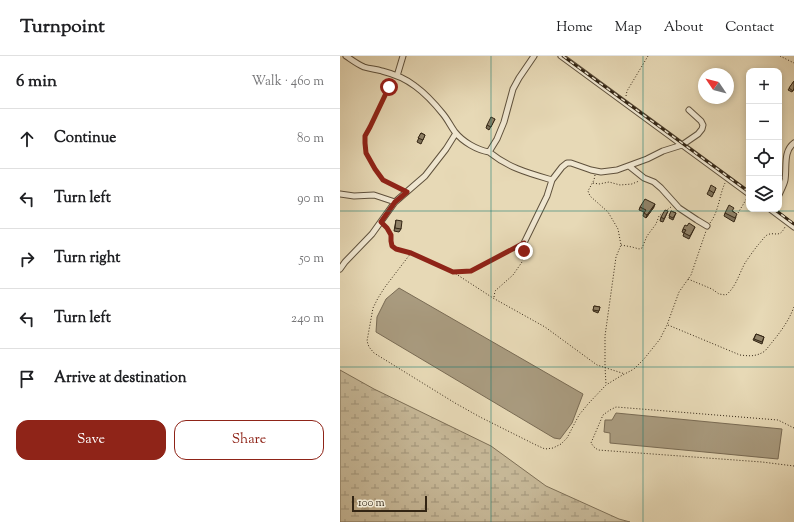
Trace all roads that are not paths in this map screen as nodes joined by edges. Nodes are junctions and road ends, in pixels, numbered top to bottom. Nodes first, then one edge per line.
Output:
1 (346, 56) edge
2 (403, 56) edge
3 (534, 56) edge
4 (561, 56) edge
5 (395, 75) junction
6 (689, 110) dead end
7 (456, 133) junction
8 (794, 143) edge
9 (682, 145) junction
10 (489, 152) junction
11 (629, 166) junction
12 (552, 180) junction
13 (782, 186) edge
14 (746, 192) edge
15 (340, 194) edge
16 (395, 202) junction
17 (775, 212) edge
18 (707, 226) dead end
19 (794, 227) edge
20 (524, 243) road end
21 (340, 269) edge

1 - 5 street
2 - 5 street
3 - 10 street
4 - 9 street
5 - 7 street
6 - 9 street
7 - 10 street
7 - 16 street
8 - 13 street
9 - 11 street
9 - 14 street
10 - 12 street
11 - 12 street
11 - 18 street
12 - 20 street
15 - 16 street
16 - 21 street
17 - 19 street

